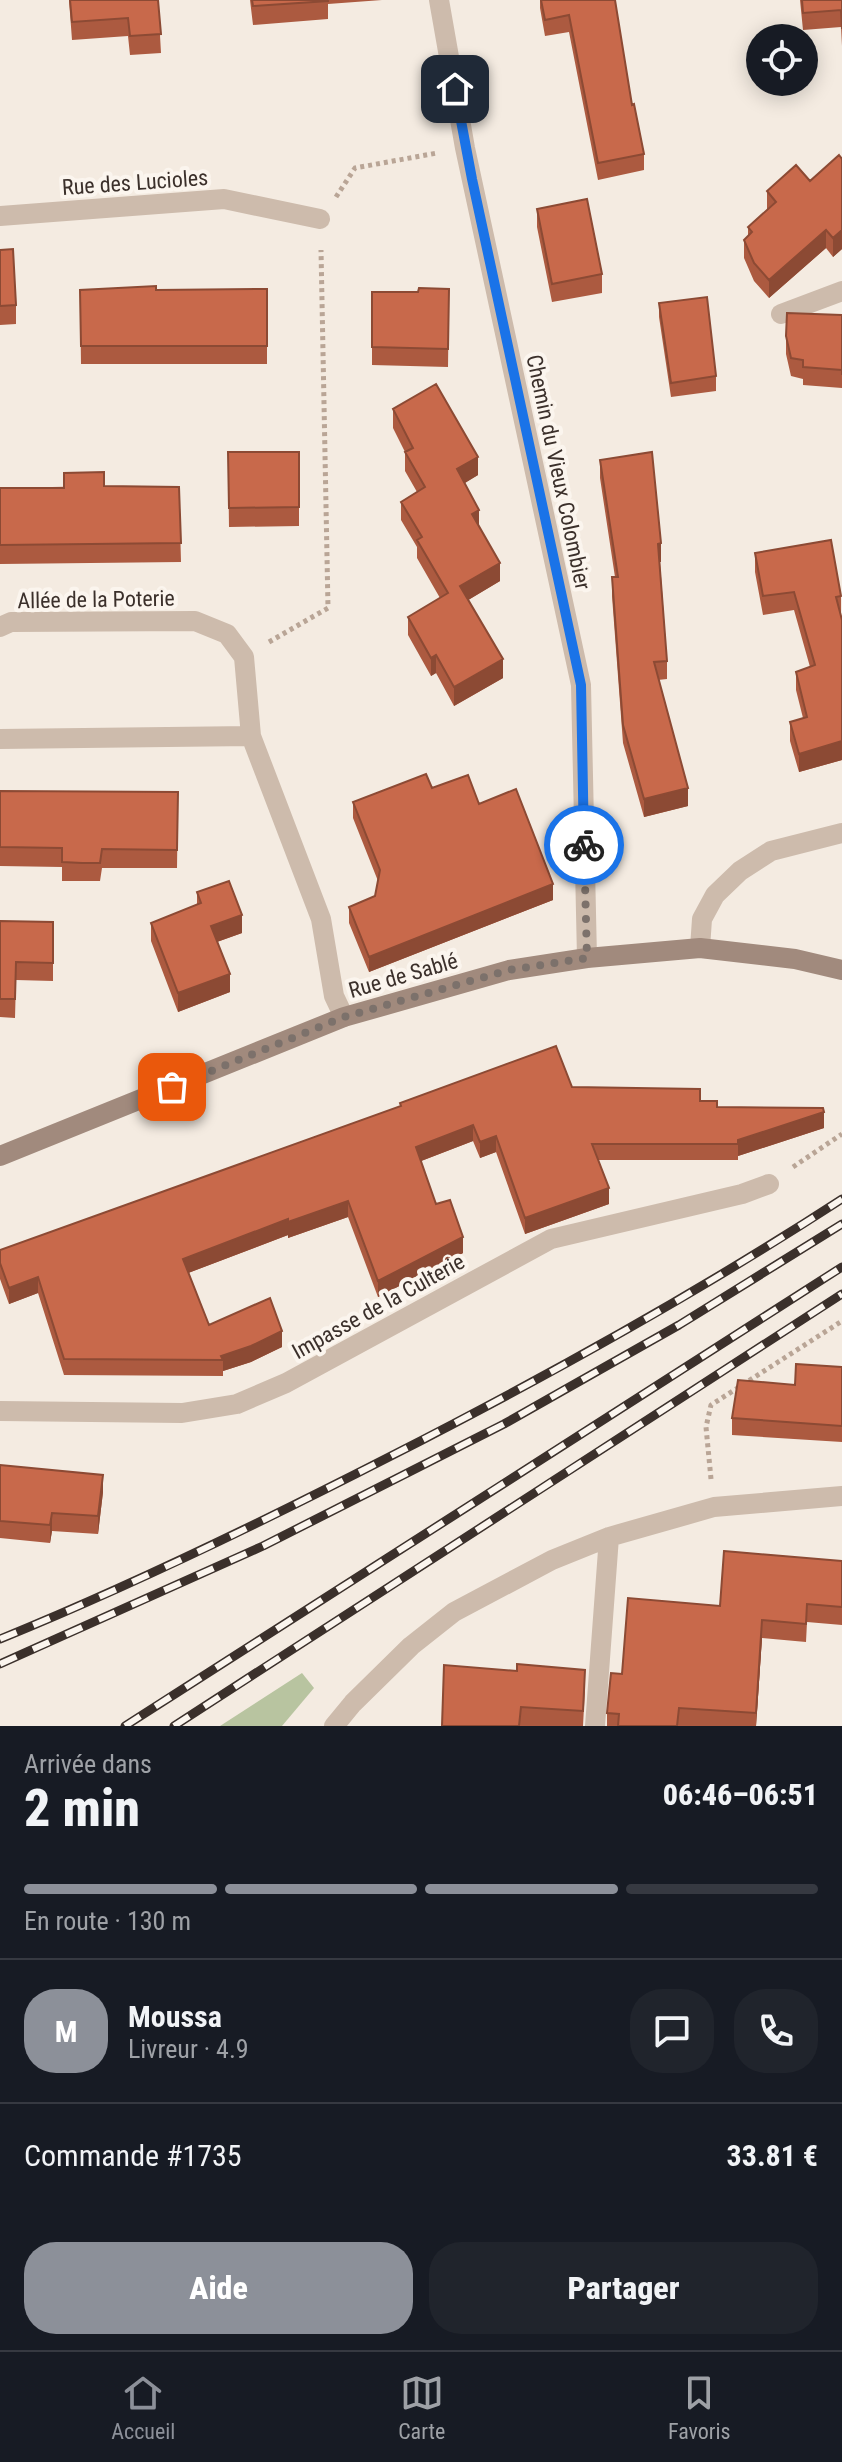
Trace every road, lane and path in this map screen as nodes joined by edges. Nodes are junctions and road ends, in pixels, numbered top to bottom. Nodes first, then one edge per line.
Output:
1 (439, 0) edge
2 (465, 148) junction
3 (0, 216) edge
4 (320, 219) junction
5 (842, 291) edge
6 (781, 314) dead end
7 (0, 627) edge
8 (244, 657) junction
9 (251, 736) junction
10 (0, 739) edge
11 (842, 833) edge
12 (700, 948) junction
13 (587, 958) junction
14 (842, 970) edge
15 (344, 1017) junction
16 (842, 1134) edge
17 (0, 1156) edge
18 (769, 1184) joint
19 (842, 1321) edge
20 (0, 1411) edge
21 (842, 1496) edge
22 (714, 1507) junction
23 (609, 1537) junction
24 (334, 1726) edge
25 (595, 1726) edge

1 - 2 street, Chemin du Vieux Colombier
2 - 4 path
2 - 13 street, Chemin du Vieux Colombier
3 - 4 street, Rue des Lucioles
4 - 8 path
5 - 6 street
7 - 8 street, Allée de la Poterie
8 - 9 street
9 - 10 street
9 - 15 street
11 - 12 street
12 - 13 main road, Rue de Sablé
12 - 14 main road, Rue de Sablé
13 - 15 main road, Rue de Sablé
15 - 17 main road, Rue de Sablé
16 - 18 path
18 - 20 street, Impasse de la Culterie
19 - 22 path
21 - 22 street
22 - 23 street
23 - 24 street
23 - 25 street

